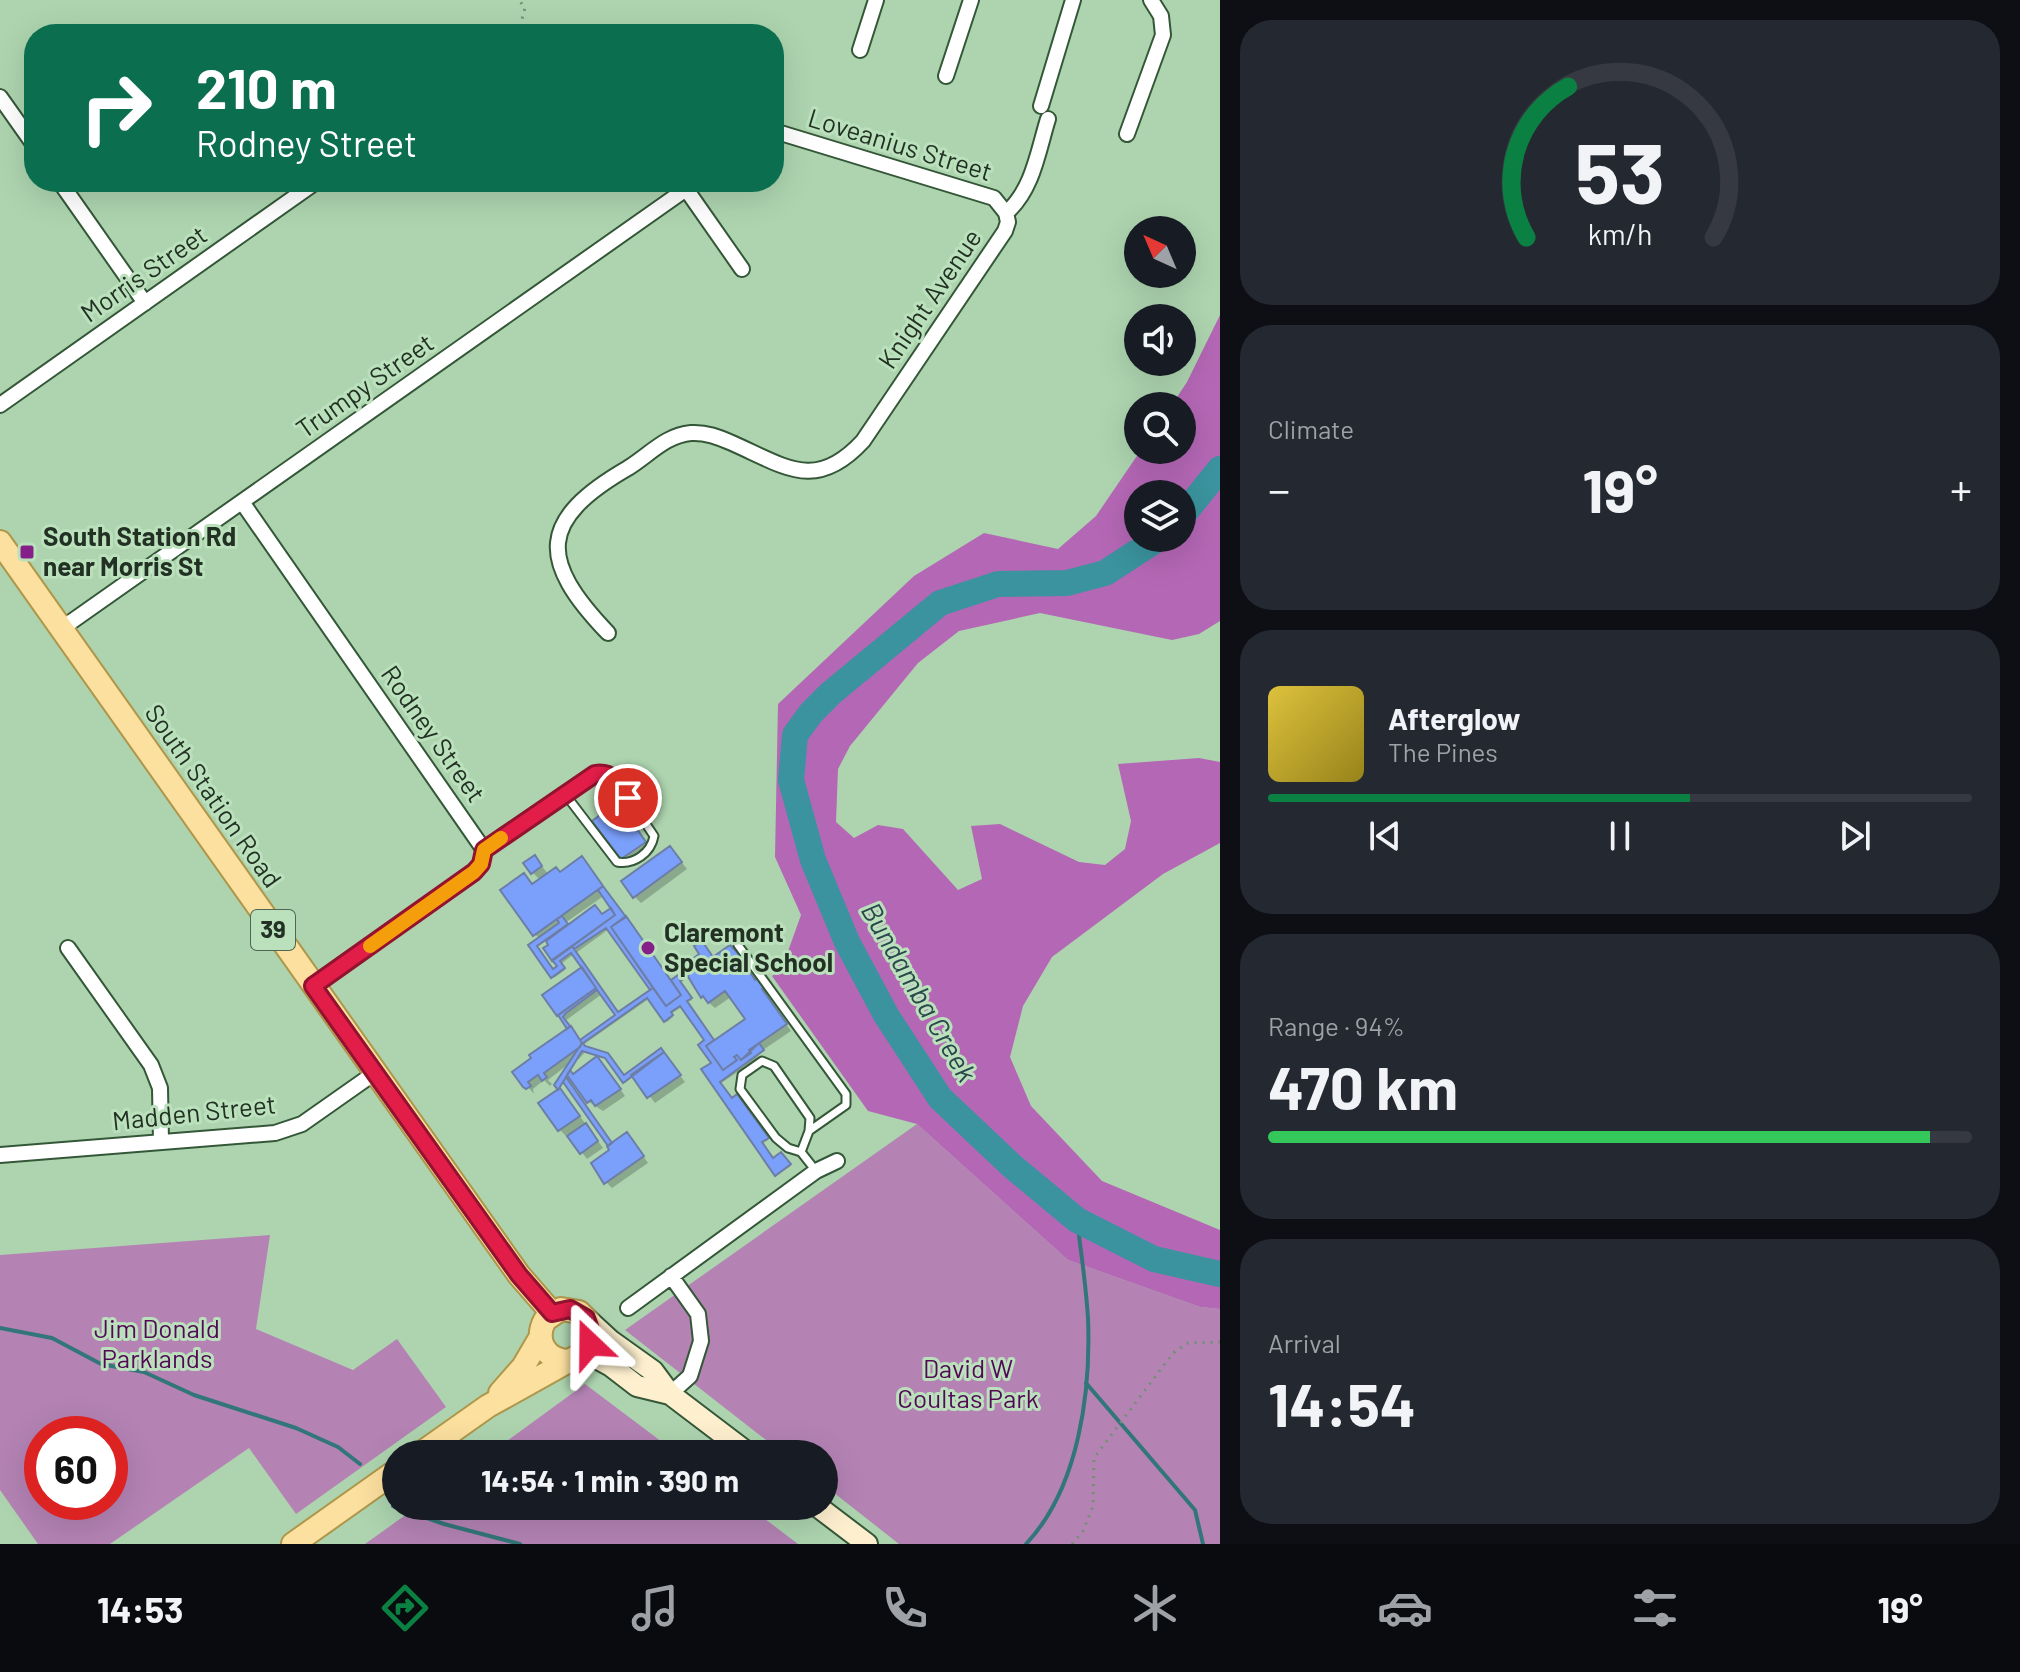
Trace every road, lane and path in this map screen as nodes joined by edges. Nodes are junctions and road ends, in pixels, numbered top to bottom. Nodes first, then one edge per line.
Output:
1 (519, 0) edge
2 (876, 0) edge
3 (971, 0) edge
4 (1073, 0) edge
5 (1151, 0) edge
6 (521, 24) edge
7 (860, 50) dead end
8 (946, 76) dead end
9 (0, 97) edge
10 (24, 131) edge
11 (784, 134) edge
12 (1127, 134) dead end
13 (67, 192) edge
14 (302, 192) edge
15 (682, 192) edge
16 (695, 192) edge
17 (1006, 213) junction
18 (742, 269) dead end
19 (145, 303) junction
20 (0, 405) edge
21 (242, 502) junction
22 (0, 542) edge
23 (61, 629) junction
24 (608, 633) dead end
25 (565, 794) junction
26 (484, 850) junction
27 (738, 945) dead end
28 (68, 948) dead end
29 (313, 986) junction
30 (376, 1072) junction
31 (809, 1131) junction
32 (161, 1142) junction
33 (801, 1152) junction
34 (0, 1155) edge
35 (837, 1161) dead end
36 (816, 1171) junction
37 (671, 1276) junction
38 (628, 1308) dead end
39 (552, 1313) junction
40 (586, 1318) junction
41 (540, 1338) junction
42 (1220, 1342) edge
43 (577, 1356) junction
44 (670, 1394) junction
45 (488, 1406) junction
46 (440, 1440) edge
47 (731, 1440) edge
48 (382, 1481) edge
49 (835, 1520) edge
50 (293, 1544) edge
51 (867, 1544) edge
52 (1072, 1544) edge

1 - 6 path
2 - 7 street
3 - 8 street
4 - 17 street, Knight Avenue
5 - 12 street
9 - 10 street
11 - 17 street, Loveanius Street
13 - 19 street
14 - 19 street, Morris Street
15 - 21 street, Trumpy Street
16 - 18 street
17 - 24 street, Knight Avenue
19 - 20 street, Morris Street
21 - 23 street, Trumpy Street
21 - 26 street, Rodney Street
22 - 23 main road, South Station Road / 39
23 - 29 main road, South Station Road / 39
25 - 25 lane
25 - 26 lane
26 - 29 street
27 - 31 lane
28 - 32 street
29 - 30 main road, South Station Road / 39
30 - 32 street, Madden Street
30 - 39 main road, South Station Road / 39
31 - 33 lane
31 - 33 lane
32 - 34 street, Madden Street
33 - 36 lane
35 - 36 street
36 - 37 street
37 - 38 street
37 - 44 street
39 - 40 main road
39 - 41 main road
40 - 43 main road
40 - 44 main road
41 - 43 main road
41 - 45 main road
42 - 52 path
43 - 44 main road
43 - 45 main road
44 - 47 main road
45 - 46 main road
48 - 50 main road
49 - 51 main road

